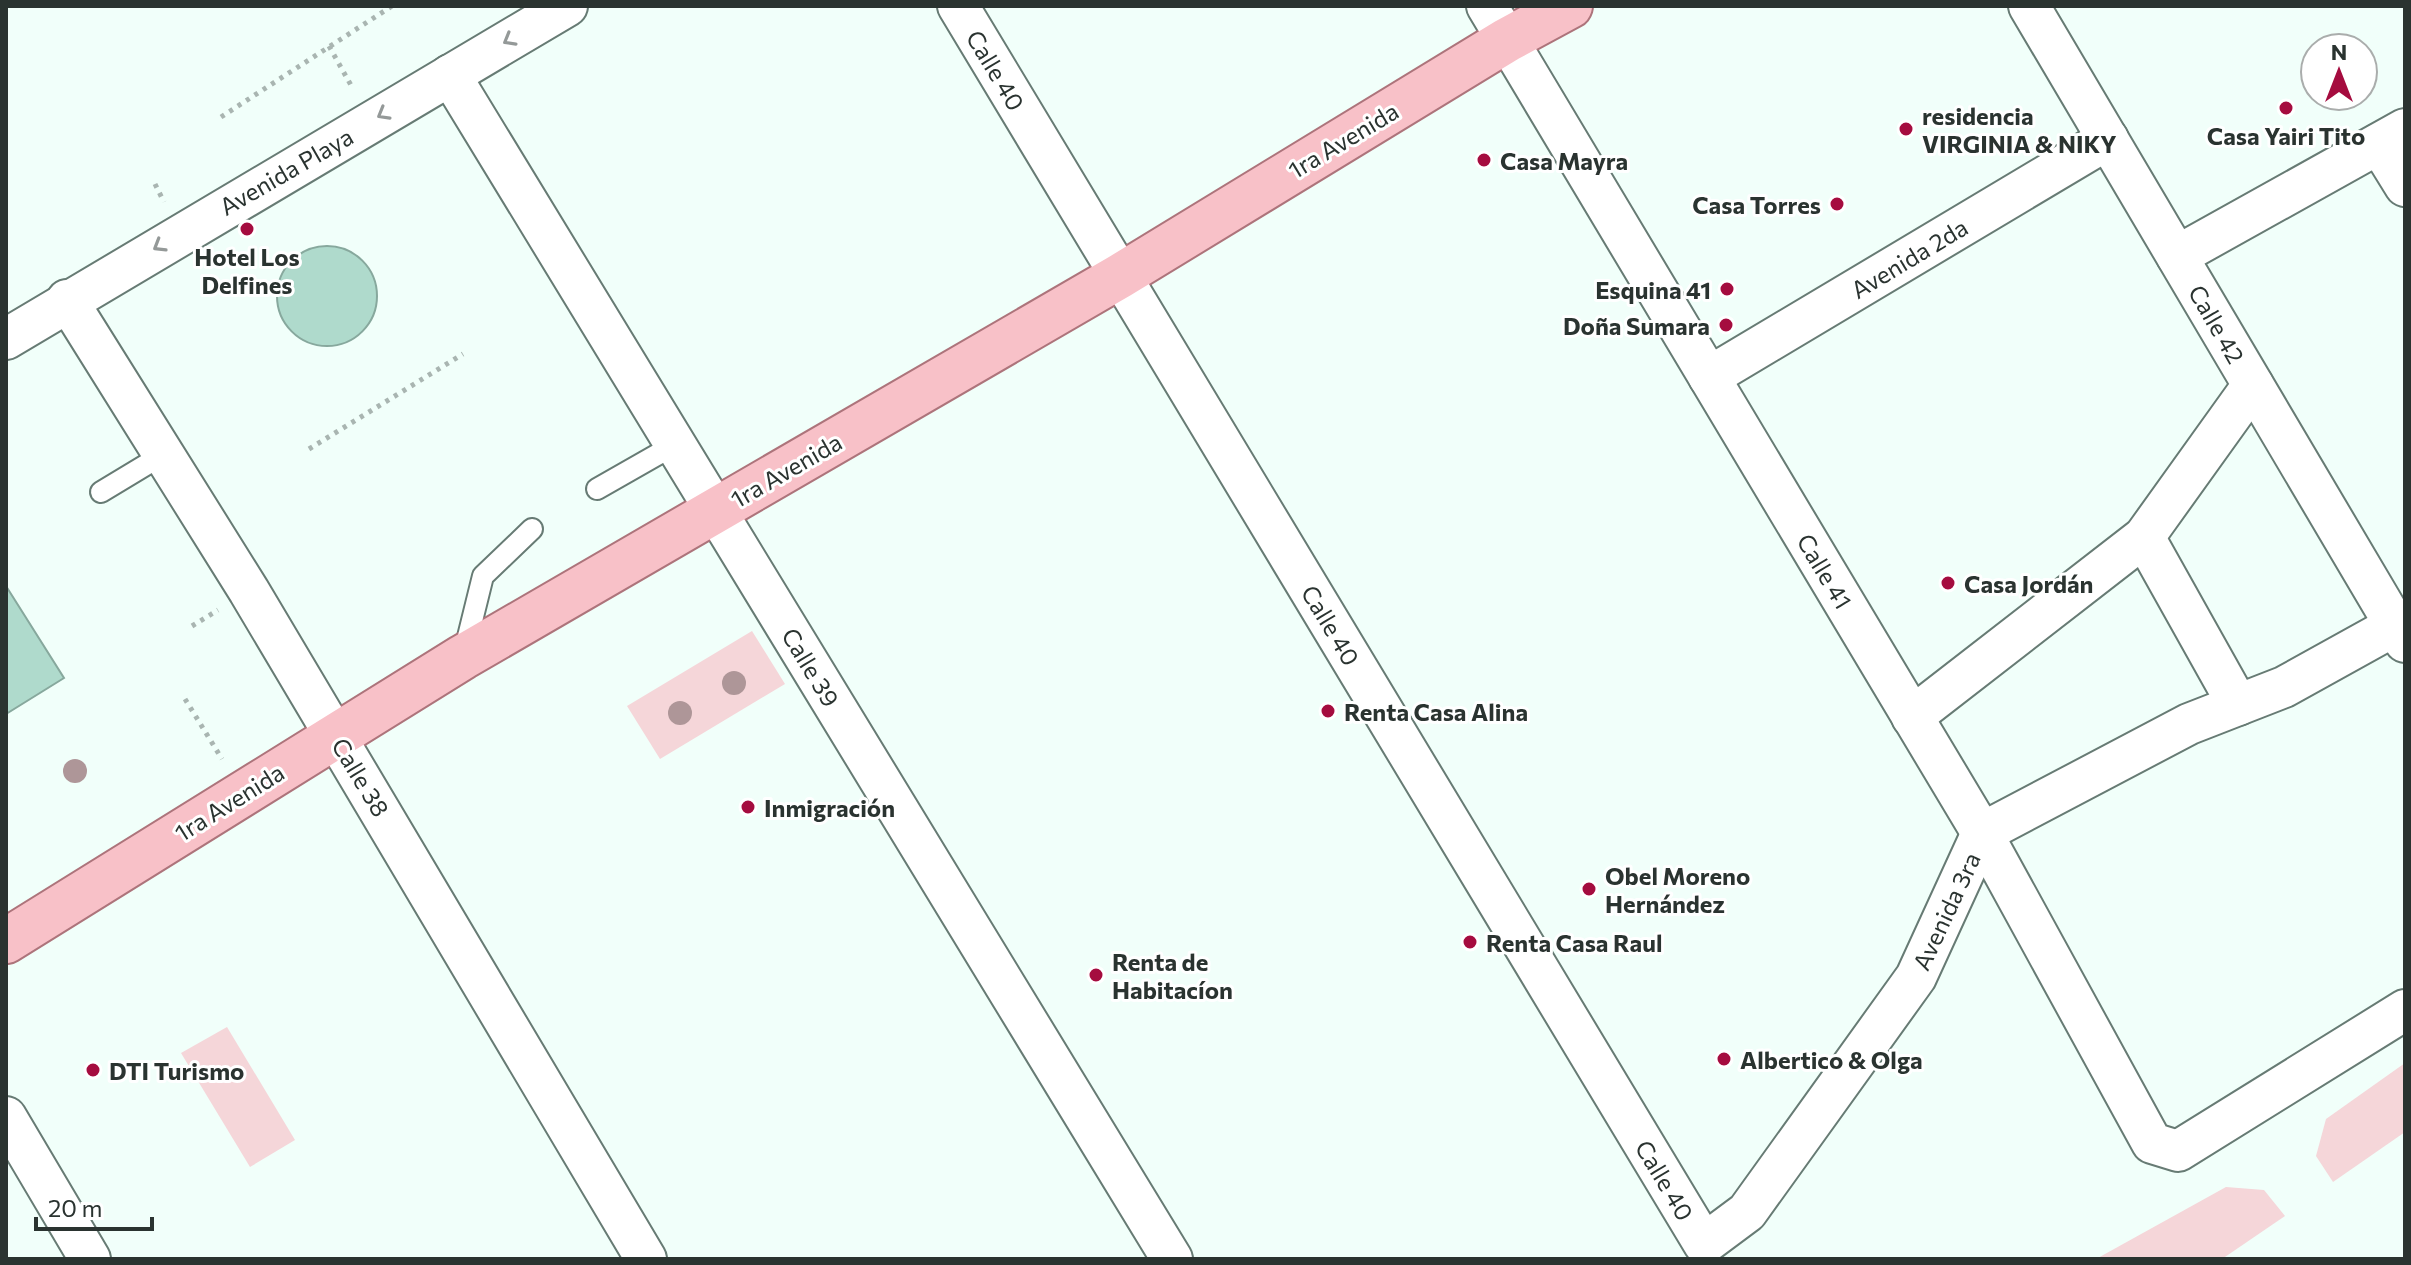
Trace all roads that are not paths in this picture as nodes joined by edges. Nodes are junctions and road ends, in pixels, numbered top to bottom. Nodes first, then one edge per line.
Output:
1 (567, 6) edge
2 (958, 6) edge
3 (1570, 6) edge
4 (2029, 6) edge
5 (1497, 23) edge
6 (450, 75) junction
7 (2392, 136) edge
8 (2108, 139) junction
9 (2405, 186) edge
10 (2177, 256) junction
11 (1120, 276) junction
12 (67, 300) junction
13 (6, 339) edge
14 (1709, 377) junction
15 (2253, 385) junction
16 (676, 444) junction
17 (164, 454) junction
18 (597, 489) dead end
19 (101, 492) dead end
20 (716, 510) junction
21 (532, 529) dead end
22 (2144, 537) junction
23 (2402, 629) edge
24 (463, 657) junction
25 (2238, 705) junction
26 (1912, 717) junction
27 (336, 734) junction
28 (1982, 833) junction
29 (6, 941) edge
30 (2405, 1010) edge
31 (6, 1117) edge
32 (1704, 1244) joint
33 (90, 1259) edge
34 (646, 1259) edge
35 (1172, 1259) edge

1 -> 6 street, Avenida Playa
2 - 11 street, Calle 40
3 - 5 main road, 1ra Avenida
4 - 8 street, Calle 42
5 - 11 main road, 1ra Avenida
5 - 14 street, Calle 41
6 -> 12 street, Avenida Playa
6 - 16 street, Calle 39
7 - 9 street
7 - 10 street
8 - 10 street, Calle 42
8 - 14 street, Avenida 2da
10 - 15 street, Calle 42
11 - 20 main road, 1ra Avenida
11 - 32 street, Calle 40
12 - 13 street, Avenida Playa
12 - 17 street, Calle 38
14 - 26 street, Calle 41
15 - 22 street
15 - 23 street, Calle 42
16 - 18 lane
16 - 20 street, Calle 39
17 - 19 lane
17 - 27 street, Calle 38
20 - 24 main road, 1ra Avenida
20 - 35 street, Calle 39
21 - 24 lane
22 - 25 street
22 - 26 street
23 - 25 street, Avenida 3ra
24 - 27 main road, 1ra Avenida
25 - 28 street, Avenida 3ra
26 - 28 street, Calle 41
27 - 29 main road, 1ra Avenida
27 - 34 street, Calle 38
28 - 30 street, Calle 41
28 - 32 street, Avenida 3ra
31 - 33 street

